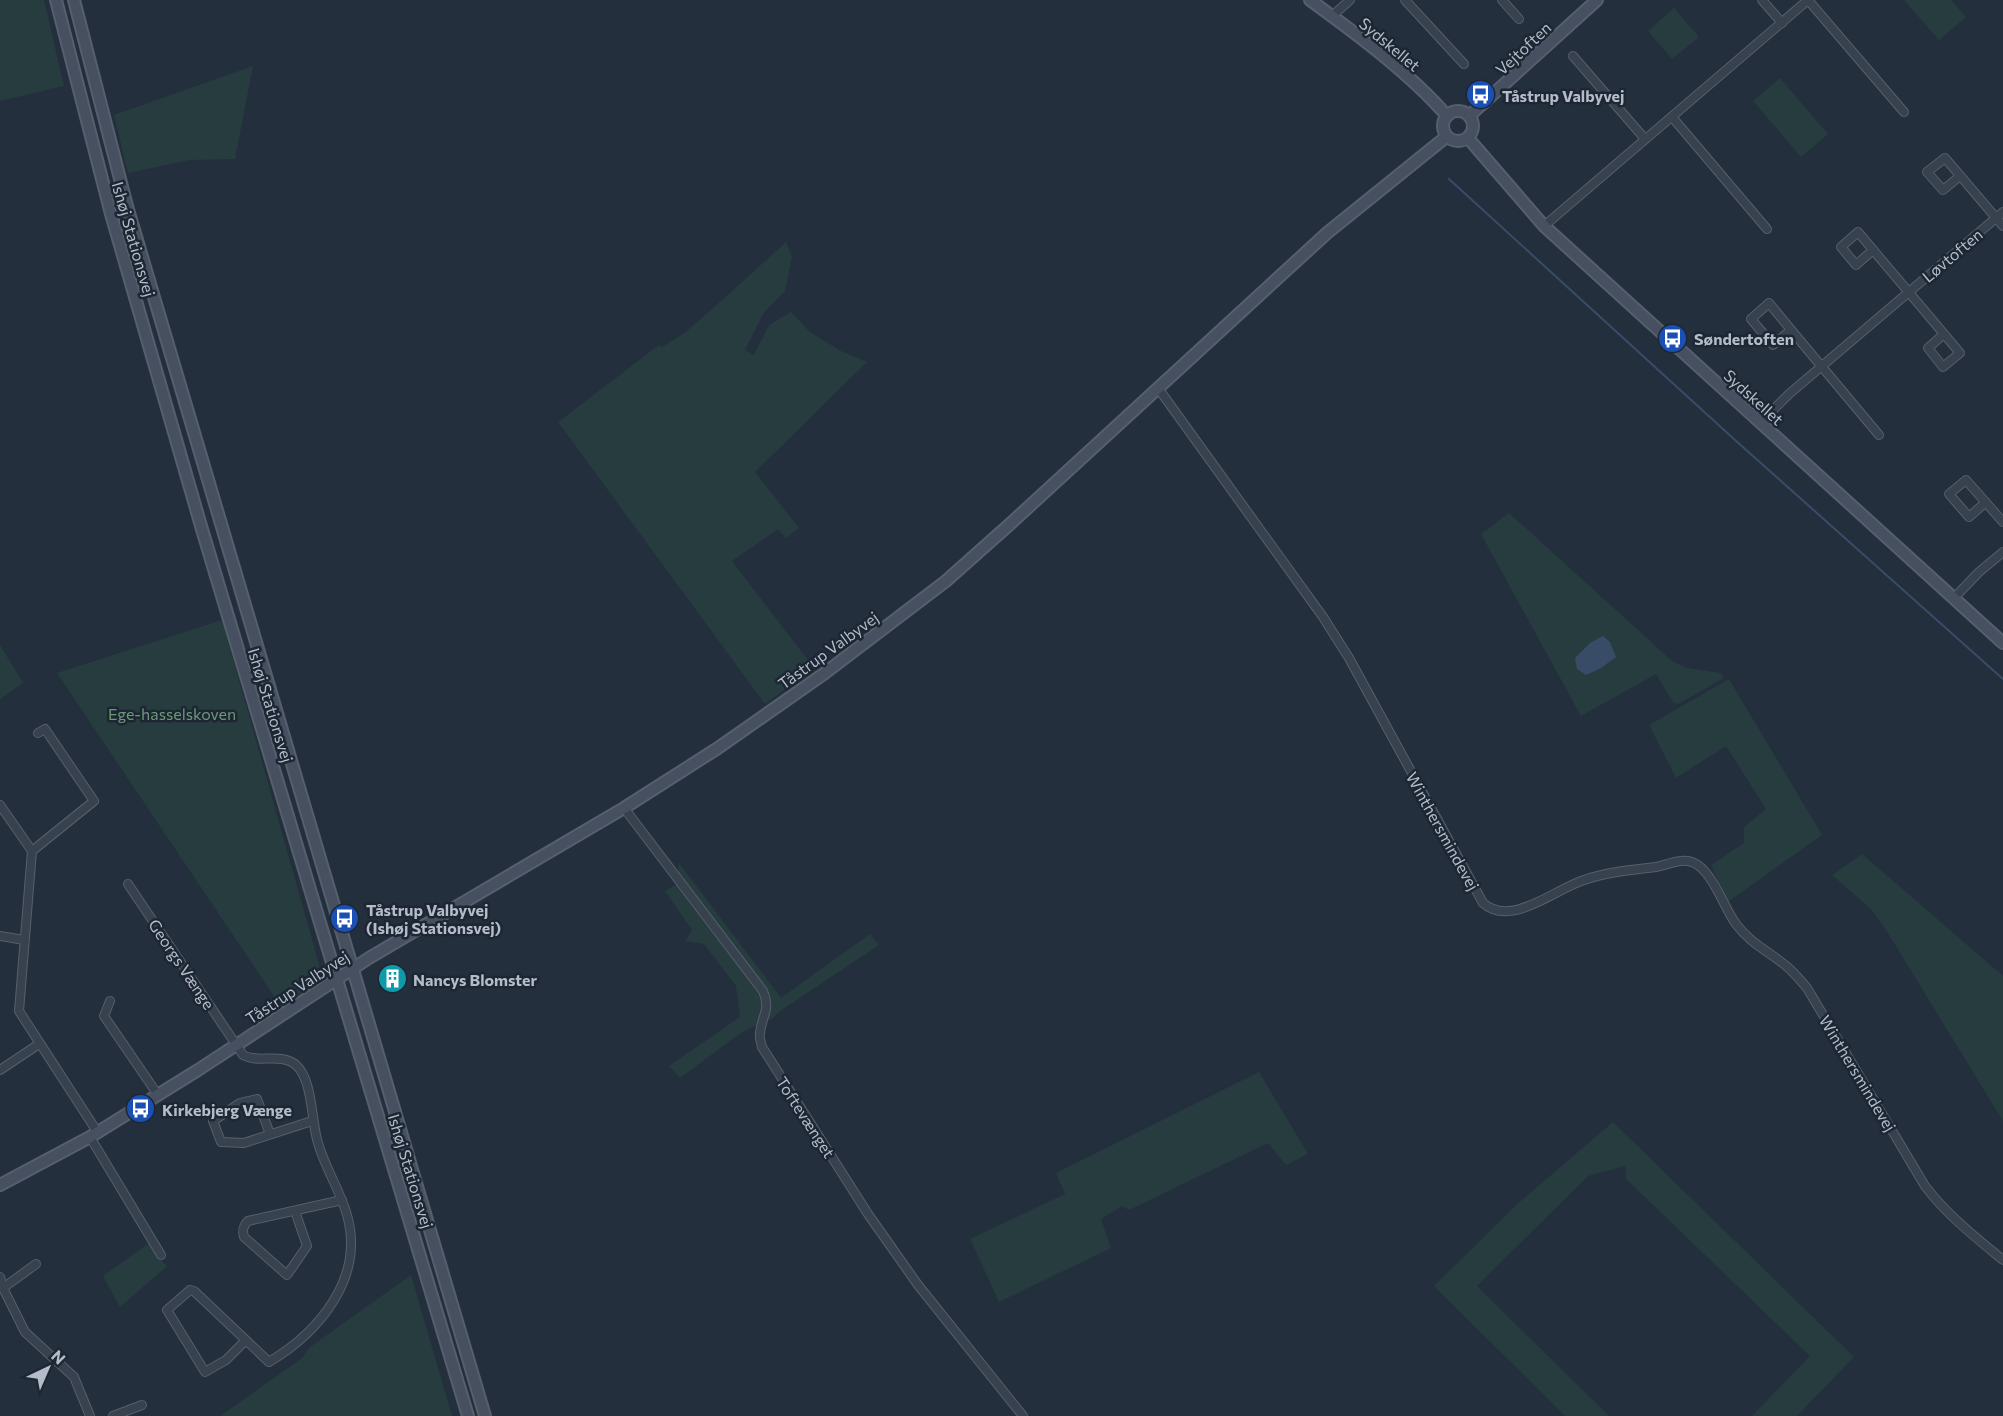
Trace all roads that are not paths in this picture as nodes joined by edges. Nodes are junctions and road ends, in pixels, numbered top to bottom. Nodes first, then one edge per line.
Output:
1 (56, 0) edge
2 (74, 0) edge
3 (1310, 0) edge
4 (1350, 0) edge
5 (1405, 0) edge
6 (1502, 0) edge
7 (1597, 0) edge
8 (1762, 0) edge
9 (1808, 0) edge
10 (1332, 16) junction
11 (1520, 19) dead end
12 (1782, 23) junction
13 (1573, 56) dead end
14 (1464, 64) dead end
15 (1904, 112) dead end
16 (1447, 116) junction
17 (1469, 116) junction
18 (1672, 117) junction
19 (1446, 137) junction
20 (1468, 138) junction
21 (1645, 139) junction
22 (1960, 176) dead end
23 (2003, 212) edge
24 (1996, 218) junction
25 (1544, 226) junction
26 (2003, 226) edge
27 (1767, 229) dead end
28 (1873, 250) dead end
29 (1909, 292) junction
30 (1791, 330) junction
31 (1944, 334) dead end
32 (1822, 366) junction
33 (1158, 388) junction
34 (1760, 423) junction
35 (1879, 435) dead end
36 (1986, 502) junction
37 (2003, 522) edge
38 (2003, 552) edge
39 (1954, 598) junction
40 (2003, 643) edge
41 (38, 733) dead end
42 (0, 805) edge
43 (624, 808) junction
44 (32, 851) junction
45 (128, 884) dead end
46 (0, 936) edge
47 (24, 940) junction
48 (352, 969) junction
49 (338, 979) junction
50 (110, 1001) dead end
51 (39, 1044) junction
52 (236, 1045) junction
53 (1, 1066) edge
54 (158, 1095) junction
55 (312, 1121) junction
56 (270, 1134) junction
57 (94, 1135) junction
58 (0, 1185) edge
59 (342, 1200) junction
60 (295, 1211) junction
61 (160, 1255) dead end
62 (2003, 1260) edge
63 (36, 1264) dead end
64 (0, 1277) edge
65 (3, 1288) junction
66 (246, 1340) junction
67 (142, 1405) dead end
68 (90, 1416) edge
69 (113, 1416) edge
70 (468, 1416) edge
71 (485, 1416) edge
72 (1023, 1416) edge

1 - 49 street, Ishøj Stationsvej
2 - 48 street, Ishøj Stationsvej
3 - 10 street, Sydskellet
4 - 10 street
5 - 14 street
6 - 11 street
7 - 17 street, Vejtoften
8 - 12 street
9 - 12 street
9 - 15 street
10 - 16 street, Sydskellet
12 - 18 street
13 - 21 street
16 - 17 street
16 - 19 street
17 - 20 street
18 - 21 street
18 - 27 street
19 - 20 street
19 - 33 street, Tåstrup Valbyvej
20 - 25 street, Sydskellet
21 - 25 street
22 - 24 street, Løvtoften
23 - 24 street, Løvtoften
24 - 26 street, Løvtoften
24 - 29 street, Løvtoften
25 - 34 street, Sydskellet
28 - 29 street, Løvtoften
29 - 31 street, Løvtoften
29 - 32 street, Løvtoften
30 - 30 street
30 - 32 street
32 - 34 street, Løvtoften
32 - 35 street
33 - 43 street, Tåstrup Valbyvej
33 - 62 street, Winthersmindevej
34 - 39 street, Sydskellet
36 - 36 street
36 - 37 street
38 - 39 street
39 - 40 street, Sydskellet
41 - 44 street
42 - 44 street
43 - 48 street, Tåstrup Valbyvej
43 - 72 street, Toftevænget
44 - 47 street
45 - 52 street, Georgs Vænge
46 - 47 street
47 - 51 street
48 - 49 street, Tåstrup Valbyvej
48 - 71 street, Ishøj Stationsvej
49 - 52 street, Tåstrup Valbyvej
49 - 70 street, Ishøj Stationsvej
50 - 54 street
51 - 53 street
51 - 57 street
52 - 54 street, Tåstrup Valbyvej
52 - 55 street
54 - 57 street, Tåstrup Valbyvej
55 - 56 street
55 - 59 street
56 - 56 street
57 - 58 street, Tåstrup Valbyvej
57 - 61 street
59 - 60 street
59 - 66 street
60 - 60 street
63 - 65 street
64 - 65 street
65 - 68 street
66 - 66 street
67 - 69 street

